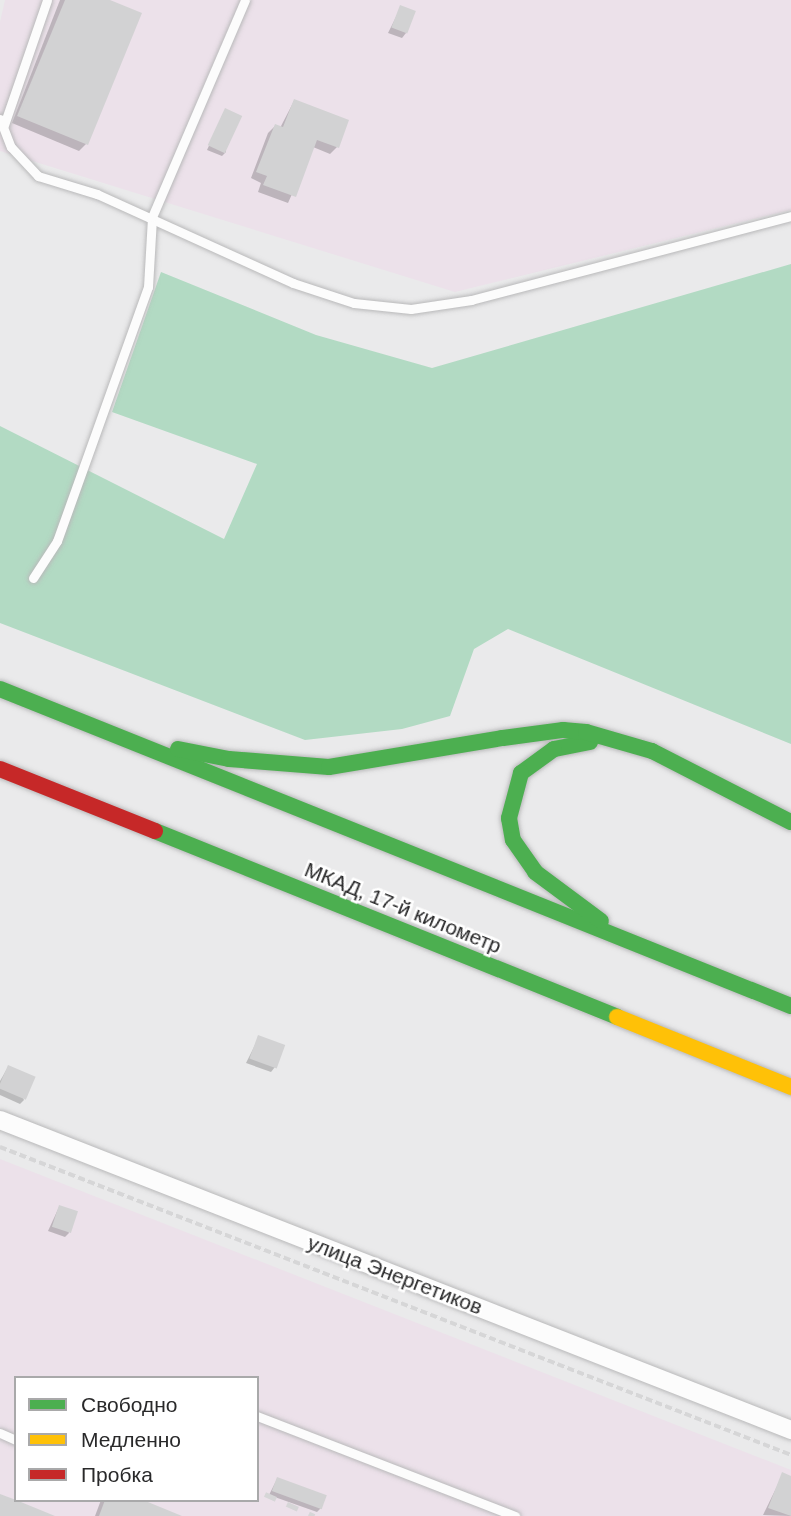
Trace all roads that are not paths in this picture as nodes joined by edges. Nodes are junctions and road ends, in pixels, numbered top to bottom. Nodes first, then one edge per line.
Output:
1 (47, 0) edge
2 (244, 0) edge
3 (2, 122) edge
4 (791, 216) edge
5 (152, 217) junction
6 (33, 579) dead end
7 (0, 689) edge
8 (119, 737) junction
9 (613, 740) junction
10 (0, 769) edge
11 (791, 822) edge
12 (630, 942) junction
13 (791, 1006) edge
14 (791, 1087) edge
15 (0, 1120) edge
16 (259, 1417) edge
17 (791, 1430) edge
18 (515, 1516) edge

1 - 3 lane
2 - 5 lane
3 - 5 lane
4 - 5 lane
5 - 6 lane
7 - 8 main road
8 - 9 main road
8 - 12 main road
9 - 11 main road
9 - 12 main road
10 - 14 main road, МКАД, 17-й километр
12 - 13 main road
15 - 17 street, улица Энергетиков
16 - 18 lane

